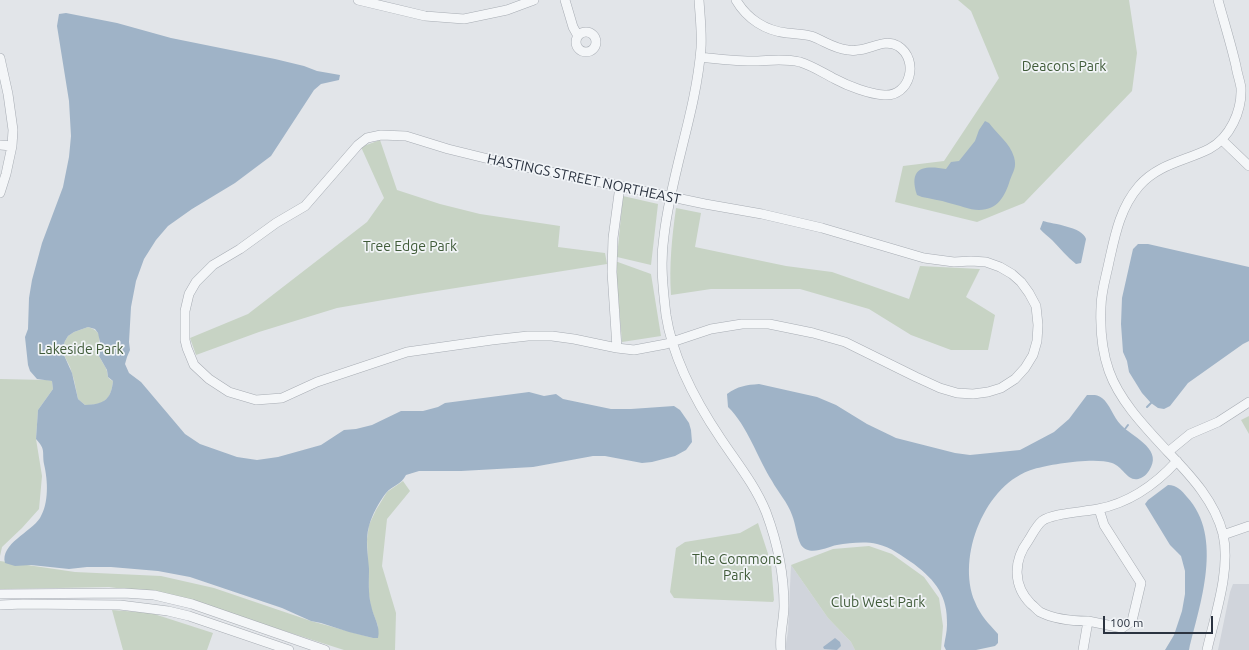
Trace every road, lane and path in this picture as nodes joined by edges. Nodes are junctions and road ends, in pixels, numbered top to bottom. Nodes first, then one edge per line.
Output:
1 (358, 0) edge
2 (534, 0) edge
3 (565, 0) edge
4 (699, 0) edge
5 (736, 0) edge
6 (1218, 0) edge
7 (578, 36) dead end
8 (700, 57) junction
9 (0, 58) edge
10 (1222, 140) junction
11 (0, 145) edge
12 (12, 146) junction
13 (1249, 166) edge
14 (620, 186) junction
15 (0, 193) edge
16 (670, 197) junction
17 (672, 342) junction
18 (617, 348) junction
19 (1249, 402) edge
20 (1168, 452) junction
21 (1177, 461) junction
22 (1099, 509) junction
23 (1249, 526) edge
24 (1223, 535) junction
25 (0, 594) edge
26 (0, 605) edge
27 (1088, 621) junction
28 (779, 648) edge
29 (289, 650) edge
30 (325, 650) edge
31 (1082, 650) edge
32 (1207, 650) edge

1 - 2 street
3 - 7 street
4 - 8 street
5 - 8 street
6 - 10 street
8 - 16 street
9 - 12 street
10 - 13 street
10 - 20 street
11 - 12 street
12 - 15 street
14 - 16 street, HASTINGS STREET NORTHEAST
14 - 18 street
14 - 18 street, HASTINGS STREET NORTHEAST
16 - 17 street
16 - 17 street, HASTINGS STREET NORTHEAST
17 - 18 street, HASTINGS STREET NORTHEAST
17 - 28 street
19 - 20 street
20 - 21 street
21 - 22 street
21 - 24 street
22 - 27 street
22 - 27 street
23 - 24 street
24 - 32 street
25 - 30 street
26 - 29 street
27 - 31 street

